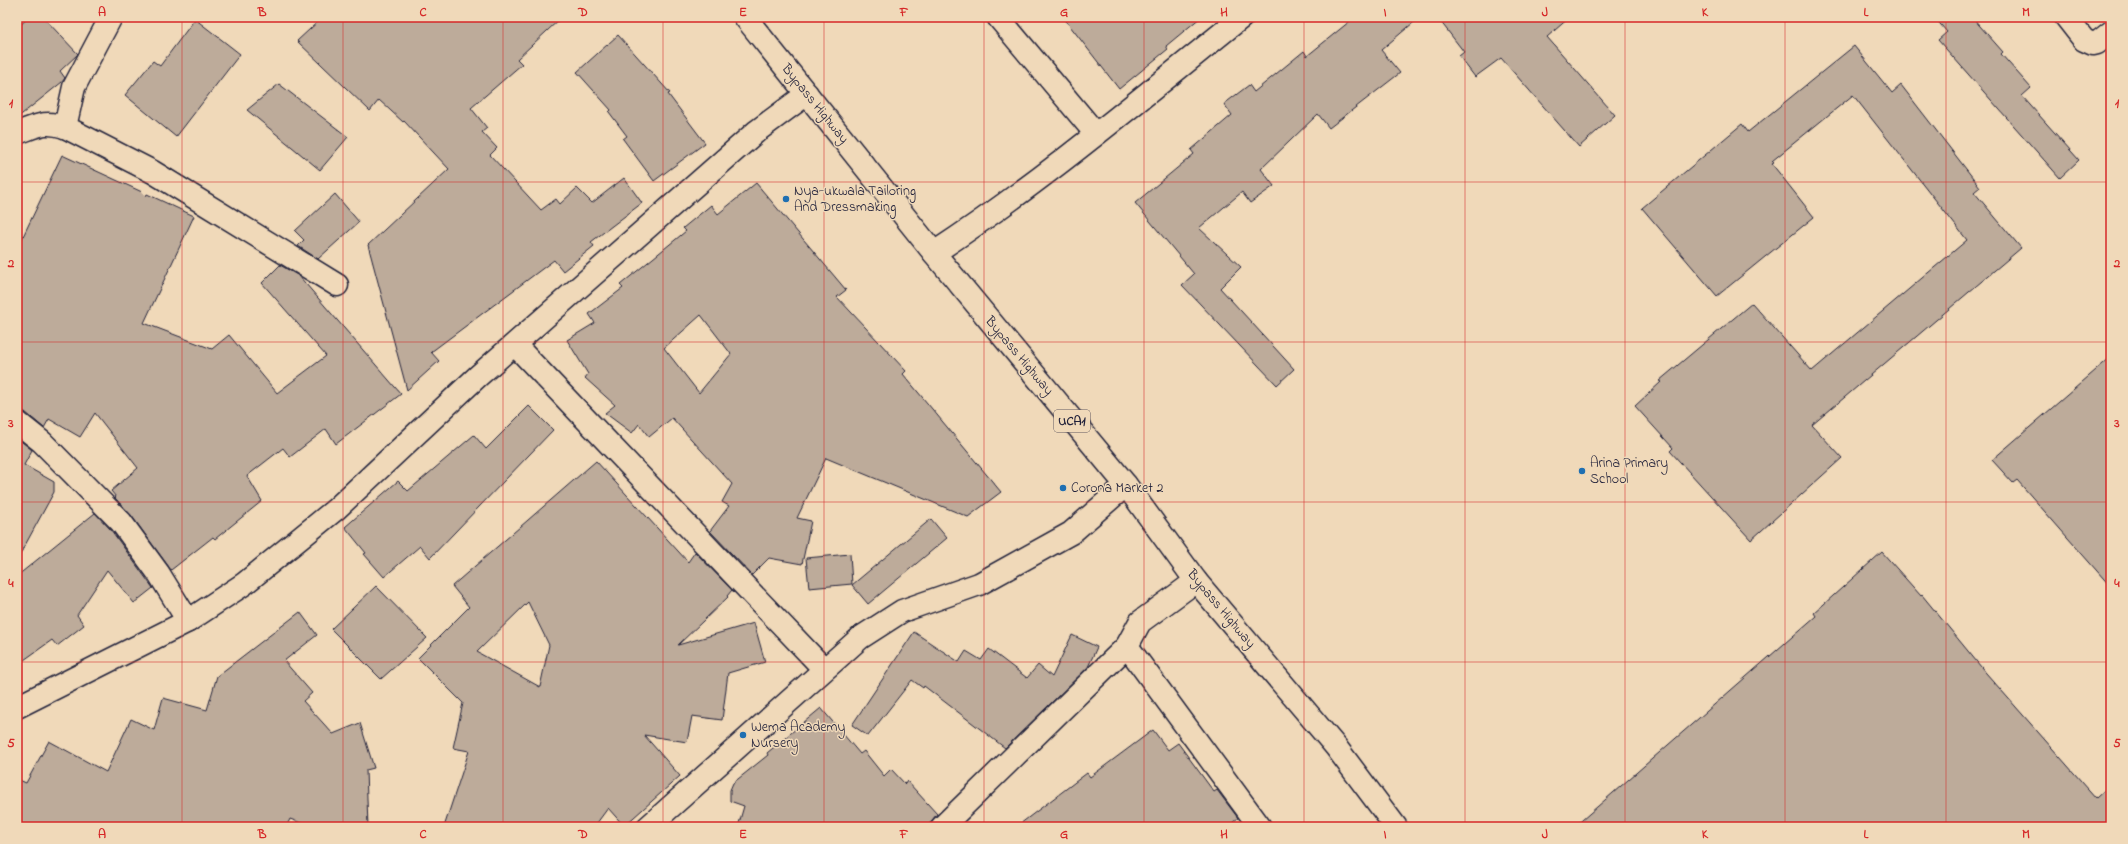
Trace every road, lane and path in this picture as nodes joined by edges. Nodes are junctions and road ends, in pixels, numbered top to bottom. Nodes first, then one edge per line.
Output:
1 (111, 17) edge
2 (745, 17) edge
3 (998, 17) edge
4 (1242, 17) edge
5 (2066, 17) edge
6 (2111, 32) edge
7 (807, 94) junction
8 (65, 127) junction
9 (17, 133) edge
10 (1096, 134) junction
11 (934, 253) junction
12 (337, 285) dead end
13 (516, 345) junction
14 (17, 422) edge
15 (1126, 485) junction
16 (1196, 581) junction
17 (188, 621) junction
18 (1127, 646) junction
19 (824, 669) junction
20 (17, 707) edge
21 (648, 827) edge
22 (942, 827) edge
23 (1260, 827) edge
24 (1396, 827) edge

1 - 8 street
2 - 7 street, Bypass Highway / UCA1
3 - 10 street
4 - 10 street
5 - 6 street
7 - 11 street, Bypass Highway / UCA1
7 - 13 street
8 - 9 street
8 - 12 street
10 - 11 street
11 - 15 street, Bypass Highway / UCA1
13 - 17 street
13 - 19 street
14 - 17 street
15 - 16 street, Bypass Highway / UCA1
15 - 19 street
16 - 18 street
16 - 24 street, Bypass Highway / UCA1
17 - 20 street
18 - 22 street
18 - 23 street
19 - 21 street

